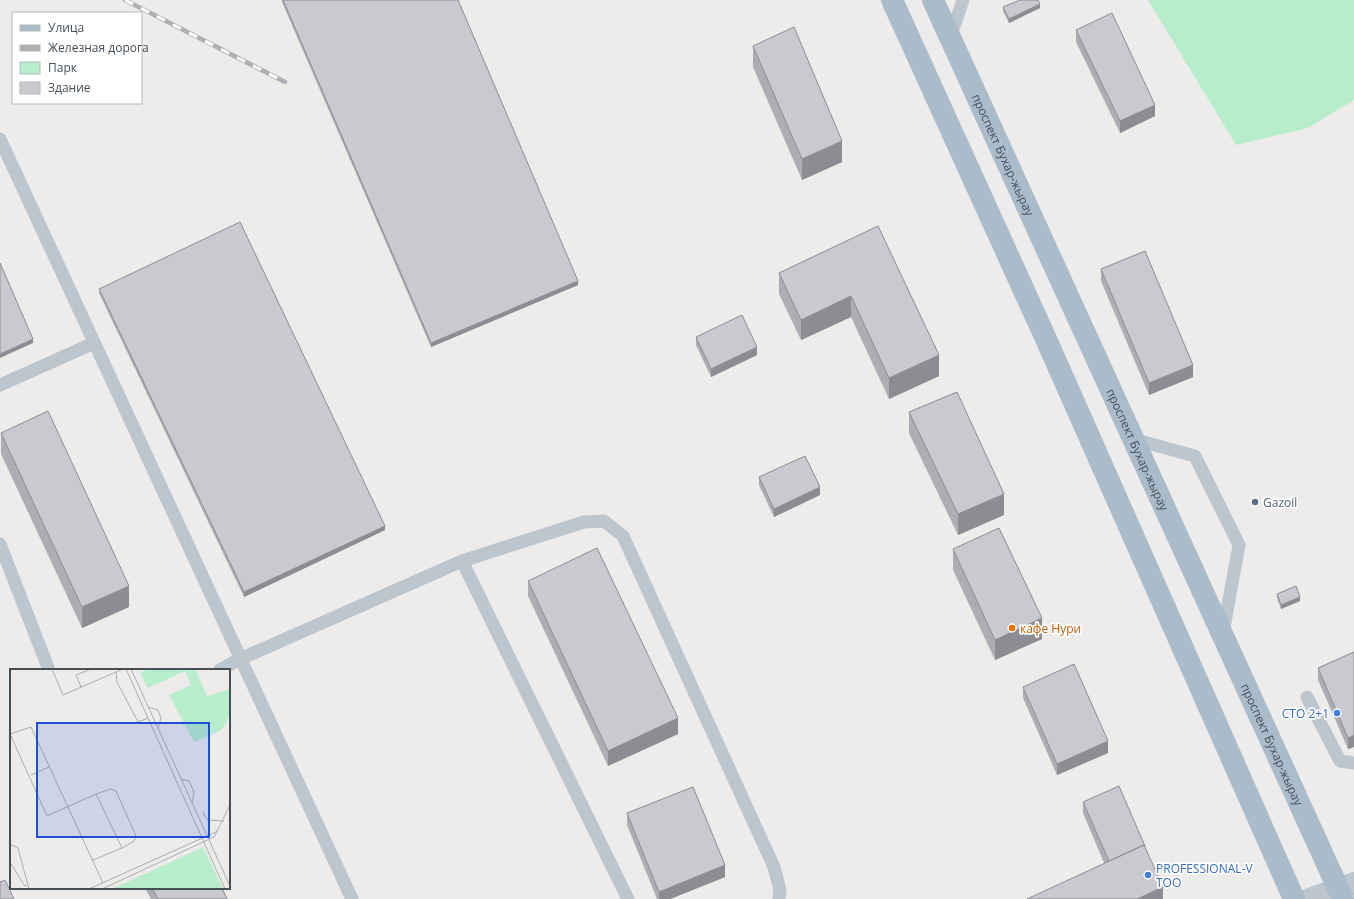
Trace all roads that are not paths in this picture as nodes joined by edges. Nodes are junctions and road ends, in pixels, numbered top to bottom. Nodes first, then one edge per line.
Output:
1 (892, 0) edge
2 (932, 0) edge
3 (963, 0) edge
4 (950, 38) junction
5 (0, 139) edge
6 (94, 343) junction
7 (0, 385) edge
8 (1133, 439) junction
9 (0, 544) edge
10 (462, 561) junction
11 (1222, 635) junction
12 (240, 659) junction
13 (48, 669) edge
14 (222, 669) edge
15 (1306, 697) dead end
16 (1354, 764) edge
17 (1345, 890) edge
18 (352, 899) edge
19 (628, 899) edge
20 (778, 899) edge
21 (1294, 899) edge
22 (1309, 899) edge

1 - 21 main road
2 - 4 main road, проспект Бухар-жырау
3 - 4 lane
4 - 8 main road, проспект Бухар-жырау
5 - 6 lane
6 - 7 lane
6 - 12 lane
8 - 11 main road, проспект Бухар-жырау
8 - 11 lane
9 - 13 lane
10 - 12 lane
10 - 19 lane
10 - 20 lane
11 - 17 main road, проспект Бухар-жырау
12 - 14 lane
12 - 18 lane
15 - 16 lane
17 - 22 street

